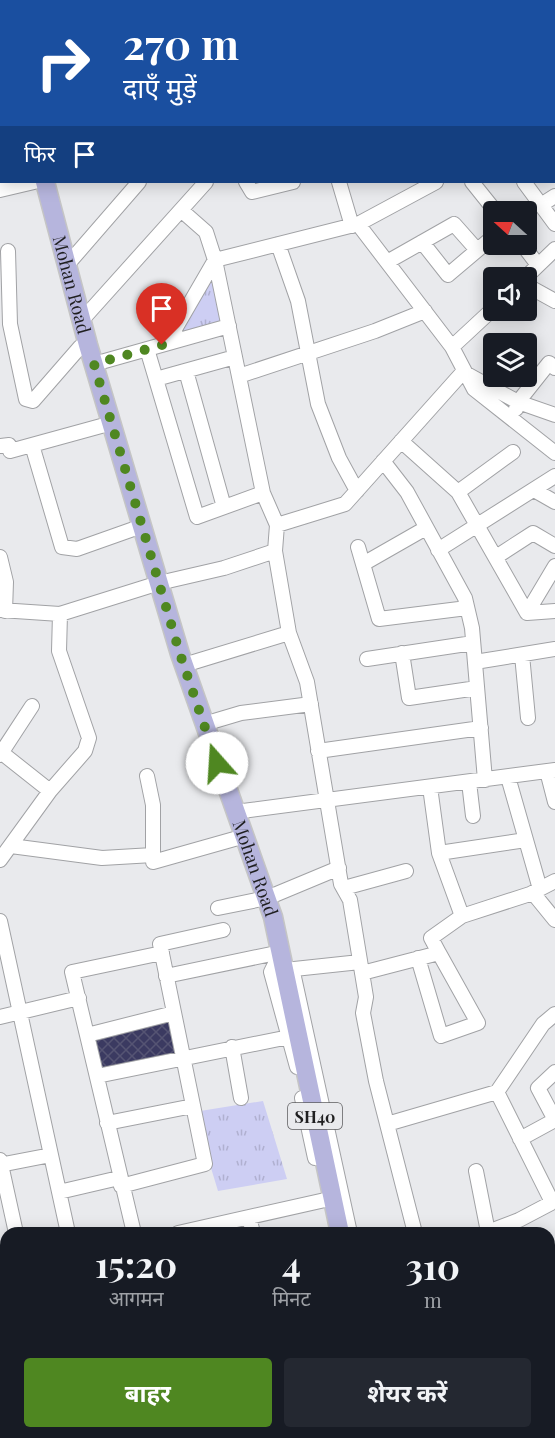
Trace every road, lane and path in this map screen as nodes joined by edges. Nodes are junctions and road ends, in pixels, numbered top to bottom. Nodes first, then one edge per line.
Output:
1 (30, 183) edge
2 (45, 183) edge
3 (138, 183) edge
4 (205, 183) edge
5 (247, 183) edge
6 (289, 183) edge
7 (339, 183) edge
8 (434, 183) edge
9 (473, 183) edge
10 (525, 183) edge
11 (0, 190) edge
12 (555, 196) edge
13 (487, 201) edge
14 (541, 205) junction
15 (181, 210) junction
16 (555, 224) edge
17 (355, 225) junction
18 (422, 242) junction
19 (278, 244) junction
20 (483, 245) edge
21 (477, 250) junction
22 (8, 251) dead end
23 (554, 252) edge
24 (530, 255) edge
25 (215, 260) junction
26 (387, 262) junction
27 (67, 265) junction
28 (538, 265) joint
29 (537, 291) edge
30 (555, 301) edge
31 (425, 311) junction
32 (483, 318) edge
33 (82, 320) junction
34 (229, 326) junction
35 (176, 341) junction
36 (88, 345) junction
37 (452, 347) junction
38 (147, 349) junction
39 (308, 353) junction
40 (235, 357) junction
41 (94, 364) junction
42 (555, 368) edge
43 (186, 371) junction
44 (463, 372) junction
45 (239, 376) junction
46 (156, 379) junction
47 (518, 402) junction
48 (555, 415) edge
49 (512, 422) junction
50 (112, 423) junction
51 (401, 441) junction
52 (32, 445) junction
53 (0, 446) edge
54 (513, 452) dead end
55 (555, 453) edge
56 (383, 461) junction
57 (555, 476) edge
58 (534, 490) junction
59 (357, 491) junction
60 (263, 492) junction
61 (458, 492) junction
62 (555, 502) edge
63 (224, 507) junction
64 (277, 525) junction
65 (478, 525) junction
66 (142, 526) junction
67 (426, 528) junction
68 (555, 546) edge
69 (358, 547) dead end
70 (438, 550) junction
71 (276, 551) junction
72 (0, 557) edge
73 (496, 557) junction
74 (363, 564) junction
75 (555, 566) edge
76 (159, 583) junction
77 (467, 608) junction
78 (2, 611) edge
79 (555, 611) edge
80 (527, 613) junction
81 (60, 614) junction
82 (289, 633) junction
83 (473, 643) junction
84 (555, 649) edge
85 (402, 654) junction
86 (522, 655) junction
87 (367, 659) dead end
88 (475, 662) junction
89 (184, 665) junction
90 (477, 688) junction
91 (311, 704) junction
92 (32, 706) dead end
93 (528, 718) dead end
94 (204, 724) junction
95 (481, 728) junction
96 (318, 751) junction
97 (1, 754) edge
98 (551, 771) edge
99 (147, 776) dead end
100 (508, 777) junction
101 (485, 780) junction
102 (469, 782) junction
103 (430, 787) junction
104 (50, 791) junction
105 (326, 800) junction
106 (555, 802) edge
107 (235, 812) junction
108 (473, 816) dead end
109 (245, 836) junction
110 (526, 840) junction
111 (12, 846) junction
112 (439, 853) junction
113 (153, 855) junction
114 (0, 860) edge
115 (339, 868) junction
116 (406, 871) dead end
117 (555, 881) edge
118 (344, 888) junction
119 (537, 891) junction
120 (267, 898) junction
121 (218, 908) dead end
122 (462, 916) junction
123 (555, 920) edge
124 (0, 921) edge
125 (223, 930) dead end
126 (2, 943) edge
127 (162, 953) junction
128 (439, 953) junction
129 (418, 958) junction
130 (285, 959) junction
131 (361, 968) junction
132 (166, 976) junction
133 (79, 998) junction
134 (20, 1012) junction
135 (174, 1013) junction
136 (555, 1014) edge
137 (0, 1017) edge
138 (87, 1035) junction
139 (289, 1037) junction
140 (232, 1047) junction
141 (183, 1057) junction
142 (555, 1072) edge
143 (97, 1076) junction
144 (497, 1092) junction
145 (241, 1098) dead end
146 (193, 1106) junction
147 (555, 1120) edge
148 (107, 1123) junction
149 (387, 1124) junction
150 (520, 1139) junction
151 (51, 1155) junction
152 (0, 1163) edge
153 (477, 1171) dead end
154 (120, 1182) junction
155 (59, 1192) junction
156 (326, 1200) junction
157 (553, 1201) edge
158 (249, 1217) junction
159 (15, 1227) edge
160 (67, 1227) edge
161 (132, 1227) edge
162 (205, 1227) edge
163 (252, 1227) edge
164 (332, 1227) edge
165 (339, 1227) edge
166 (349, 1227) edge
167 (413, 1227) edge
168 (486, 1227) edge
169 (500, 1227) edge

1 - 11 street
2 - 27 main road, Mohan Road / SH40
3 - 27 street
4 - 15 street
5 - 6 street
7 - 17 street
8 - 17 street
9 - 13 street
10 - 14 street
12 - 14 street
14 - 16 street
15 - 25 street
15 - 33 street
17 - 19 street
17 - 26 street
18 - 21 street
18 - 21 street
18 - 26 street
19 - 25 street
19 - 39 street
20 - 21 street
22 - 36 street
23 - 28 street
24 - 28 street
25 - 34 street
25 - 35 street
26 - 31 street
27 - 33 main road, Mohan Road / SH40
29 - 30 street
31 - 37 street
31 - 39 street
32 - 37 street
33 - 36 main road, Mohan Road / SH40
34 - 35 street
34 - 40 street
35 - 38 street
36 - 41 main road, Mohan Road / SH40
37 - 44 street
38 - 41 street
38 - 46 street
39 - 45 street
39 - 59 street
40 - 43 street
40 - 45 street
41 - 50 main road, Mohan Road / SH40
42 - 47 street
43 - 46 street
43 - 63 street
44 - 47 street
44 - 49 street
44 - 51 street
45 - 60 street
46 - 63 street
47 - 48 street
47 - 49 street
49 - 55 street
50 - 52 street
50 - 66 main road, Mohan Road / SH40
51 - 56 street
51 - 61 street
52 - 53 street
52 - 66 street
54 - 61 street
56 - 59 street
56 - 67 street
57 - 58 street
58 - 62 street
58 - 65 street
59 - 64 street
60 - 63 street
60 - 64 street
61 - 65 street
64 - 71 street
65 - 70 street
65 - 73 street
66 - 76 main road, Mohan Road / SH40
67 - 70 street
67 - 74 street
68 - 73 street
69 - 74 street
70 - 77 street
71 - 76 street
71 - 82 street
72 - 78 street
73 - 80 street
74 - 77 street
75 - 80 street
76 - 81 street
76 - 89 main road, Mohan Road / SH40
77 - 83 street
78 - 81 street
79 - 80 street
81 - 104 street
82 - 89 street
82 - 91 street
83 - 85 street
83 - 88 street
84 - 86 street
85 - 87 street
85 - 90 street
86 - 88 street
86 - 93 street
88 - 90 street
89 - 94 main road, Mohan Road / SH40
90 - 95 street
91 - 94 street
91 - 96 street
92 - 97 street
94 - 107 main road, Mohan Road / SH40
95 - 96 street
95 - 101 street
96 - 105 street
97 - 104 street
98 - 100 street
98 - 106 street
99 - 113 street
100 - 101 street
100 - 110 street
101 - 102 street
102 - 103 street
102 - 108 street
103 - 105 street
103 - 112 street
104 - 111 street
105 - 107 street
105 - 115 street
107 - 109 main road, Mohan Road / SH40
109 - 113 street
109 - 120 main road, Mohan Road / SH40
110 - 112 street
110 - 119 street
111 - 113 street
111 - 114 street
112 - 122 street
115 - 118 street
115 - 120 street
116 - 118 street
117 - 119 street
118 - 131 street
119 - 122 street
119 - 123 street
120 - 121 street
120 - 130 main road, Mohan Road / SH40
122 - 128 street
124 - 126 street
125 - 127 street
126 - 134 street
127 - 132 street
127 - 133 street
128 - 129 street
128 - 129 street
129 - 131 street
130 - 131 street
130 - 132 street
130 - 139 street
130 - 165 main road, SH40
130 - 166 street
131 - 149 street
132 - 135 street
133 - 134 street
133 - 138 street
134 - 137 street
134 - 151 street
135 - 138 street
135 - 141 street
136 - 144 street
138 - 143 street
139 - 140 street
139 - 156 street
140 - 141 street
140 - 145 street
141 - 143 street
141 - 146 street
142 - 147 street
143 - 148 street
144 - 149 street
144 - 150 street
146 - 148 street
146 - 154 street
147 - 150 street
148 - 154 street
149 - 167 street
150 - 157 street
151 - 152 street
151 - 155 street
152 - 159 street
153 - 168 street
154 - 155 street
154 - 161 street
155 - 160 street
156 - 158 street
156 - 164 street
157 - 169 street
158 - 162 street
158 - 163 street

